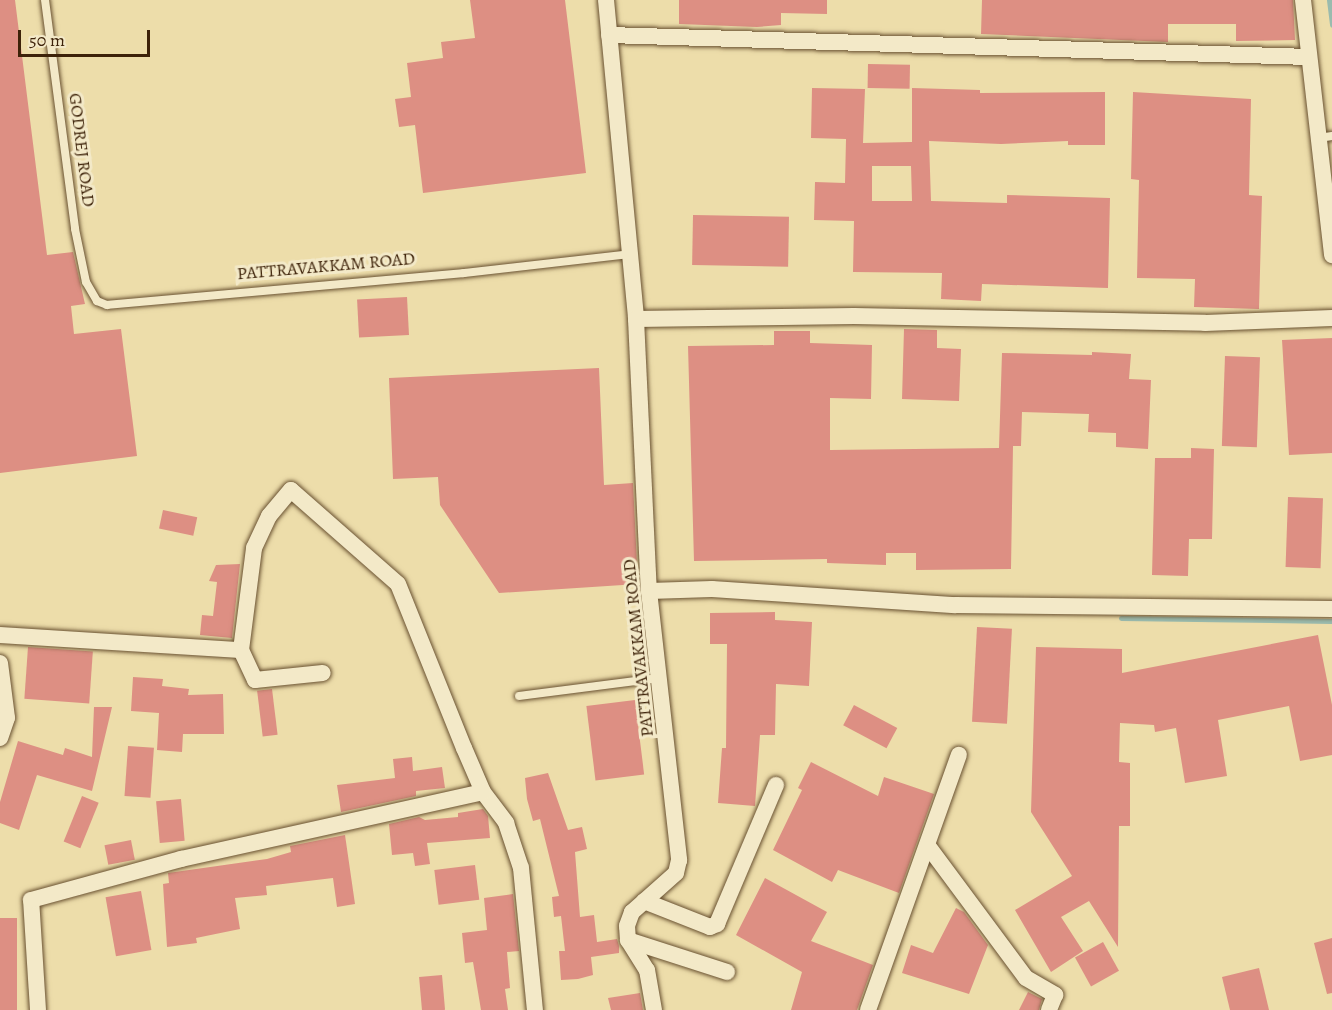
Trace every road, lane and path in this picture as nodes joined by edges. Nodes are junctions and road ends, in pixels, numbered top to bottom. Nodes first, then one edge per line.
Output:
1 (45, 0) edge
2 (606, 0) edge
3 (1303, 0) edge
4 (609, 35) junction
5 (1309, 57) junction
6 (1325, 137) edge
7 (630, 254) junction
8 (1332, 255) edge
9 (98, 301) joint
10 (1332, 318) edge
11 (636, 319) junction
12 (649, 591) junction
13 (1332, 609) edge
14 (0, 635) edge
15 (241, 650) junction
16 (0, 663) edge
17 (322, 673) dead end
18 (659, 678) junction
19 (519, 696) dead end
20 (0, 738) edge
21 (959, 755) dead end
22 (776, 785) dead end
23 (483, 792) junction
24 (928, 846) junction
25 (644, 901) junction
26 (628, 940) junction
27 (727, 972) dead end
28 (38, 1010) edge
29 (535, 1010) edge
30 (654, 1010) edge
31 (868, 1010) edge
32 (1049, 1010) edge

1 - 9 lane, GODREJ ROAD
2 - 4 street, PATTRAVAKKAM ROAD
3 - 5 street
4 - 5 street
4 - 7 street, PATTRAVAKKAM ROAD
5 - 6 street
6 - 8 street
7 - 9 lane, PATTRAVAKKAM ROAD
7 - 11 street, PATTRAVAKKAM ROAD
10 - 11 street
11 - 12 street, PATTRAVAKKAM ROAD
12 - 13 street
12 - 18 street, PATTRAVAKKAM ROAD
14 - 15 street
15 - 17 street
15 - 23 street
16 - 20 street
18 - 19 lane
18 - 25 street, PATTRAVAKKAM ROAD
21 - 24 street
22 - 25 street
23 - 28 street
23 - 29 street
24 - 31 street
24 - 32 street
25 - 26 street, PATTRAVAKKAM ROAD
26 - 27 street
26 - 30 street

